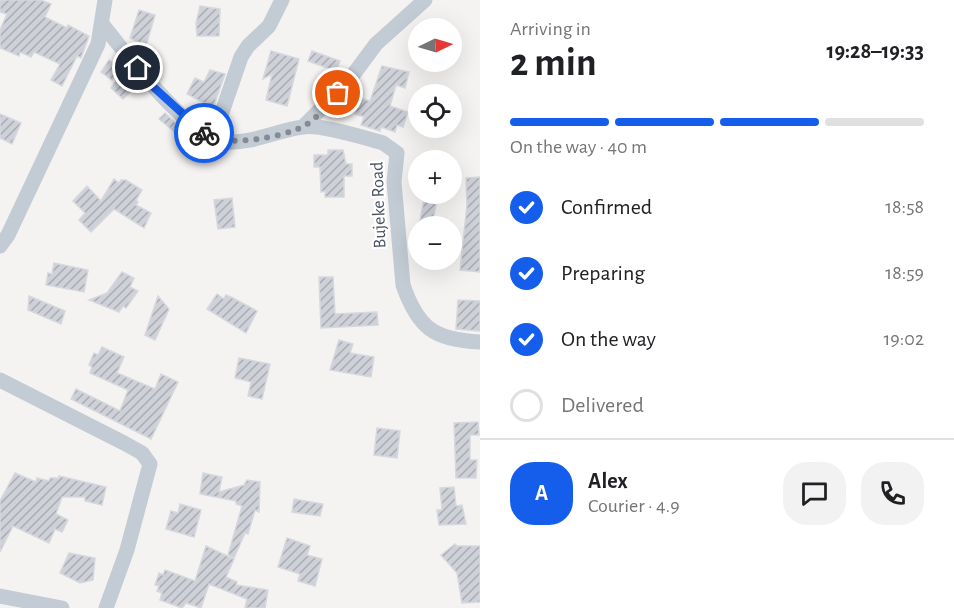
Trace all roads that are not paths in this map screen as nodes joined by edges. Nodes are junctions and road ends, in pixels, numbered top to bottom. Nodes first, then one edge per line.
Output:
1 (105, 0) edge
2 (282, 0) edge
3 (425, 0) edge
4 (102, 24) junction
5 (304, 126) junction
6 (208, 137) junction
7 (0, 246) edge
8 (480, 342) edge
9 (0, 380) edge
10 (0, 596) edge
11 (62, 608) edge
12 (106, 608) edge

1 - 4 street
2 - 6 street
3 - 5 street
4 - 6 street
4 - 7 street
5 - 6 street, Bujeke Road
5 - 8 street, Bujeke Road
9 - 12 street
10 - 11 street

